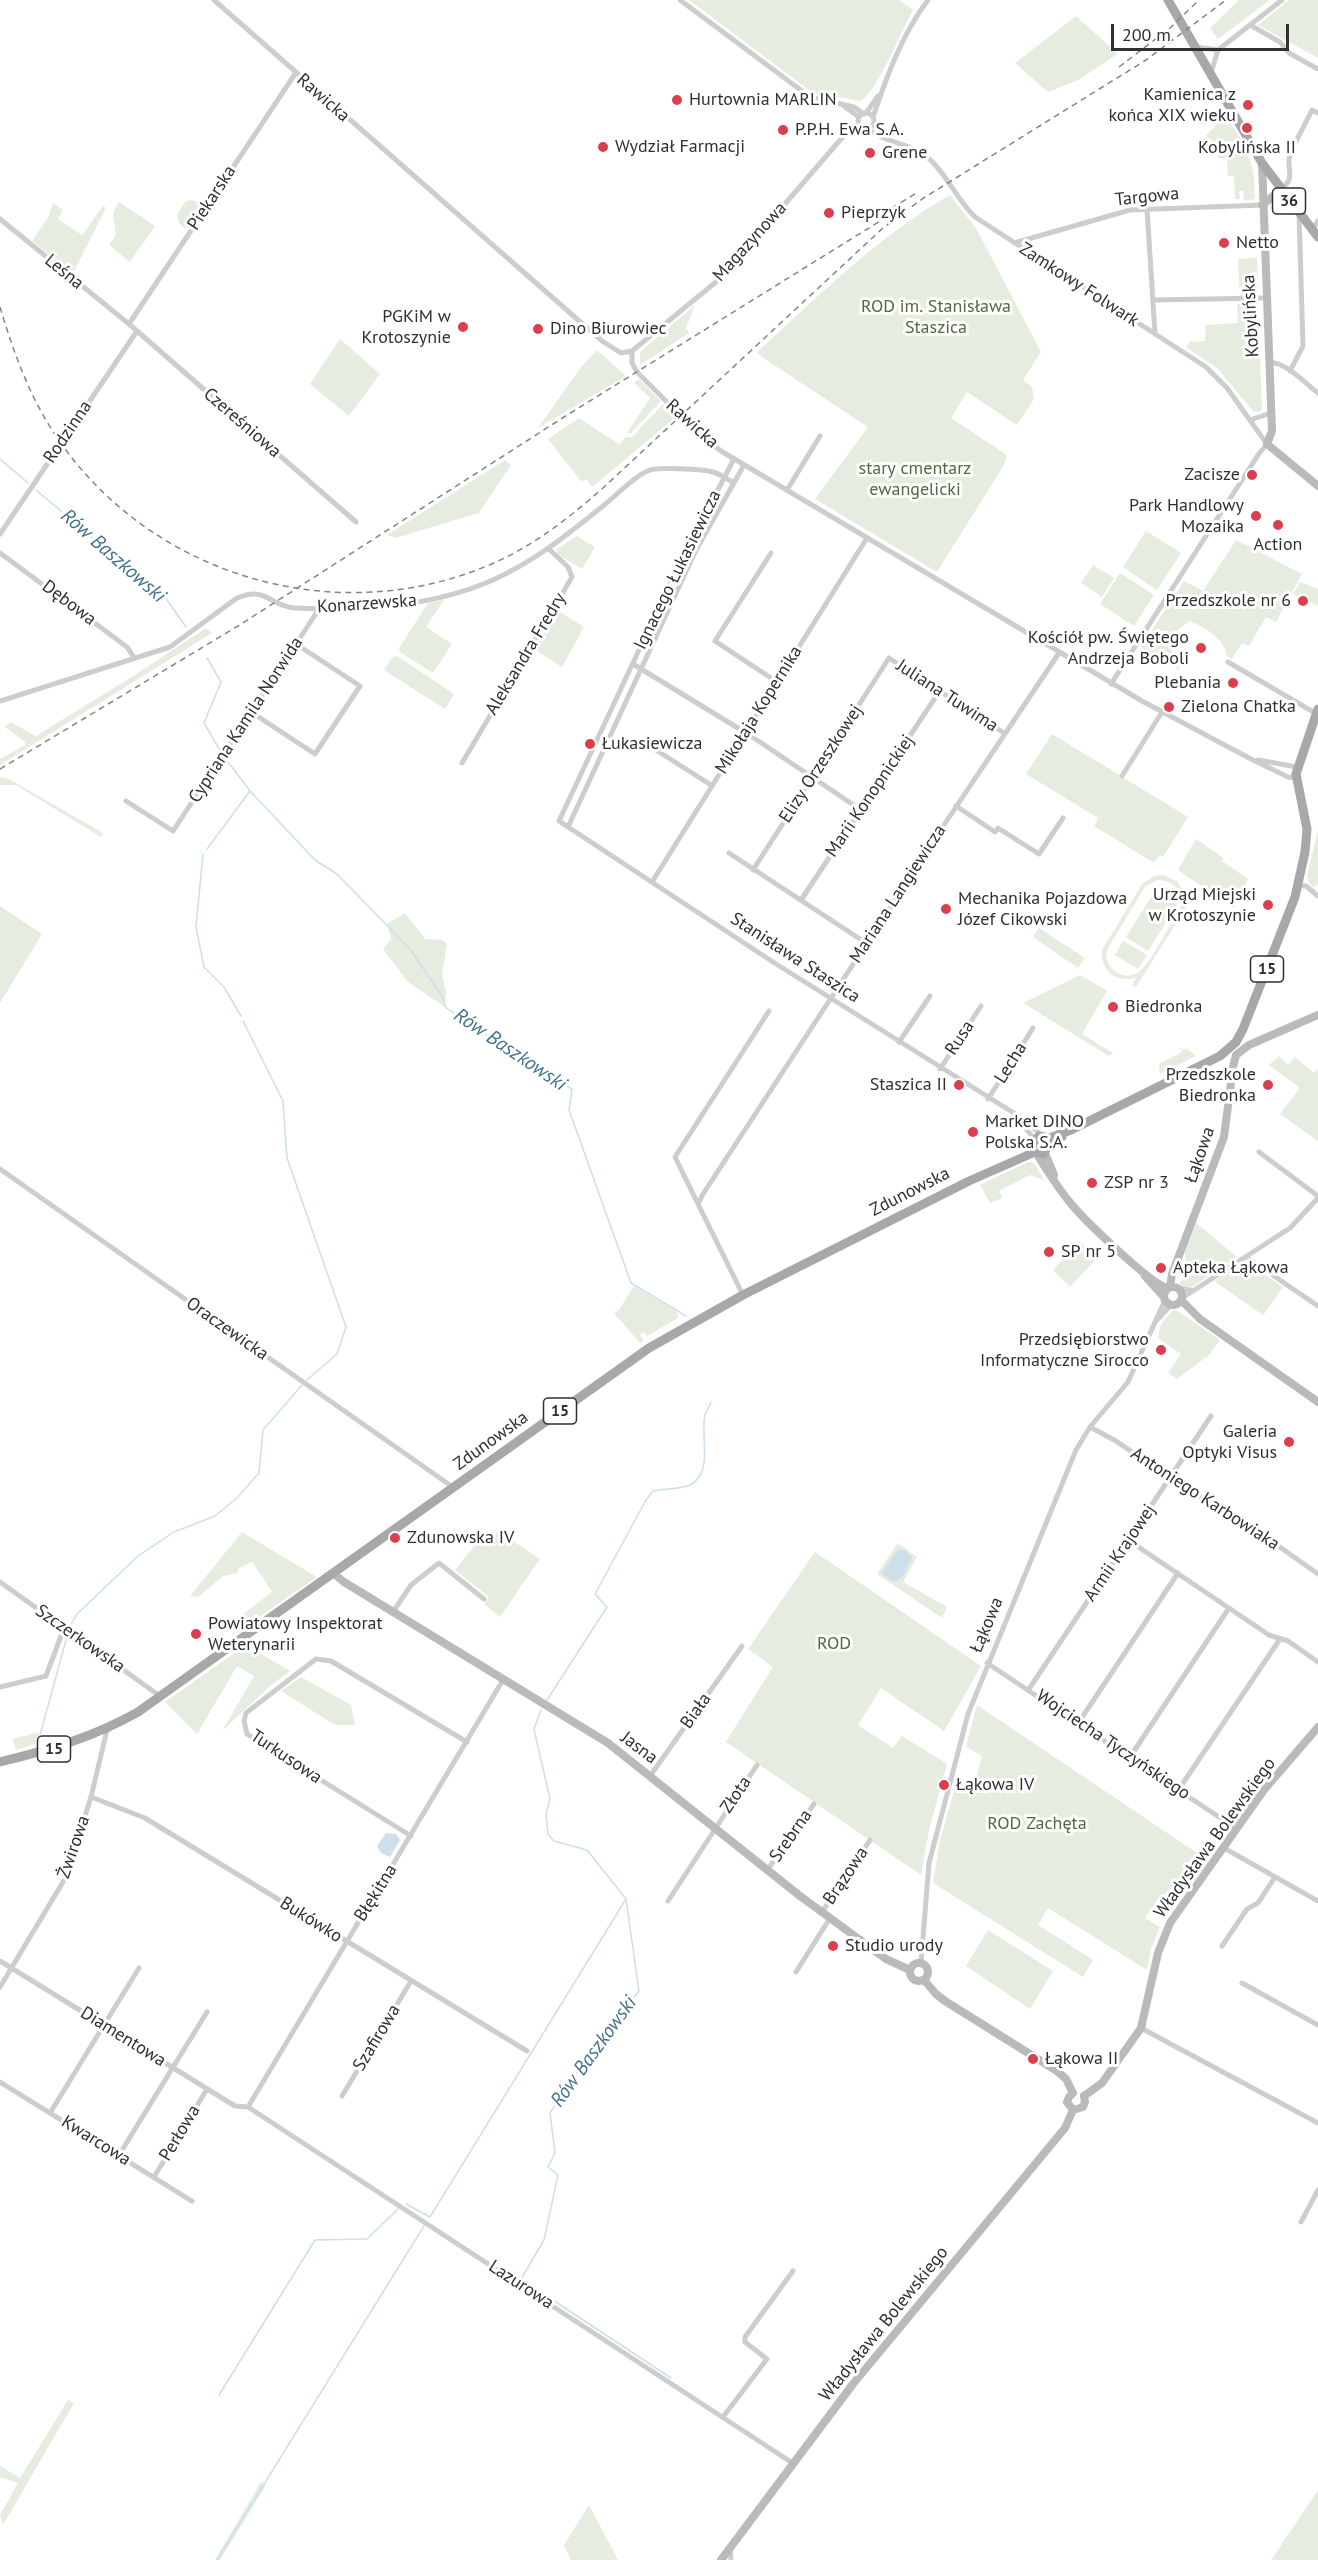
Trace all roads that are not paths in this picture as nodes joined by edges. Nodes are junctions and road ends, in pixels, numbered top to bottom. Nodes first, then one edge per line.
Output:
1 (214, 0) edge
2 (680, 0) edge
3 (928, 0) edge
4 (1168, 0) edge
5 (1282, 0) edge
6 (1250, 25) junction
7 (1196, 47) junction
8 (1218, 50) junction
9 (1318, 69) edge
10 (1211, 73) junction
11 (295, 74) junction
12 (879, 95) junction
13 (1318, 113) edge
14 (863, 115) junction
15 (873, 117) junction
16 (860, 125) junction
17 (870, 126) junction
18 (1262, 163) junction
19 (1281, 190) junction
20 (1262, 205) junction
21 (1147, 209) junction
22 (1299, 213) junction
23 (0, 219) edge
24 (1318, 221) edge
25 (1315, 234) edge
26 (1014, 243) junction
27 (1266, 298) junction
28 (1153, 300) junction
29 (129, 324) junction
30 (137, 331) junction
31 (1155, 334) junction
32 (633, 351) junction
33 (1269, 362) junction
34 (1290, 371) junction
35 (1318, 393) edge
36 (1271, 413) junction
37 (1250, 420) junction
38 (820, 436) dead end
39 (1267, 444) junction
40 (734, 459) junction
41 (744, 465) junction
42 (724, 477) junction
43 (734, 483) junction
44 (1318, 486) edge
45 (787, 490) junction
46 (356, 522) dead end
47 (0, 534) edge
48 (867, 538) junction
49 (549, 549) junction
50 (686, 549) junction
51 (0, 553) edge
52 (695, 553) junction
53 (771, 553) dead end
54 (318, 609) junction
55 (296, 644) junction
56 (1059, 653) junction
57 (134, 658) junction
58 (889, 658) joint
59 (1228, 662) dead end
60 (633, 664) junction
61 (641, 668) junction
62 (777, 682) junction
63 (1111, 684) junction
64 (939, 692) junction
65 (0, 701) edge
66 (251, 712) junction
67 (1162, 712) junction
68 (1318, 712) edge
69 (1004, 733) junction
70 (745, 734) junction
71 (656, 750) dead end
72 (1249, 758) junction
73 (462, 763) dead end
74 (1297, 767) junction
75 (1122, 776) dead end
76 (812, 778) junction
77 (1297, 778) junction
78 (711, 785) junction
79 (126, 801) dead end
80 (956, 806) junction
81 (861, 810) junction
82 (1063, 818) dead end
83 (560, 821) joint
84 (568, 826) junction
85 (729, 853) dead end
86 (753, 870) junction
87 (652, 882) junction
88 (1298, 885) junction
89 (1318, 896) edge
90 (801, 900) junction
91 (866, 943) junction
92 (930, 996) dead end
93 (830, 998) junction
94 (981, 1006) dead end
95 (769, 1011) dead end
96 (1318, 1015) edge
97 (1033, 1028) dead end
98 (899, 1042) junction
99 (940, 1069) junction
100 (988, 1099) junction
101 (1040, 1145) junction
102 (1259, 1152) dead end
103 (0, 1169) edge
104 (1318, 1197) edge
105 (698, 1204) junction
106 (1246, 1257) junction
107 (743, 1295) junction
108 (1173, 1296) junction
109 (1318, 1306) edge
110 (1318, 1402) edge
111 (1211, 1416) dead end
112 (1090, 1427) junction
113 (1170, 1478) junction
114 (453, 1488) junction
115 (1128, 1540) junction
116 (333, 1573) junction
117 (1178, 1573) junction
118 (1318, 1574) edge
119 (0, 1582) edge
120 (484, 1599) dead end
121 (1229, 1608) junction
122 (393, 1612) junction
123 (64, 1628) junction
124 (1280, 1639) junction
125 (742, 1646) dead end
126 (1318, 1662) edge
127 (987, 1663) junction
128 (503, 1680) junction
129 (0, 1688) edge
130 (1029, 1689) junction
131 (160, 1696) junction
132 (1078, 1722) junction
133 (1318, 1727) edge
134 (107, 1730) junction
135 (467, 1742) junction
136 (1130, 1757) junction
137 (0, 1762) edge
138 (757, 1764) dead end
139 (650, 1776) junction
140 (1179, 1790) junction
141 (91, 1797) junction
142 (814, 1803) dead end
143 (715, 1826) junction
144 (1237, 1829) junction
145 (411, 1836) junction
146 (870, 1840) dead end
147 (1224, 1848) junction
148 (768, 1869) junction
149 (1275, 1877) junction
150 (668, 1901) dead end
151 (1318, 1901) edge
152 (822, 1912) junction
153 (830, 1918) junction
154 (346, 1941) junction
155 (1222, 1946) dead end
156 (0, 1961) edge
157 (921, 1963) junction
158 (11, 1968) junction
159 (139, 1968) dead end
160 (910, 1970) junction
161 (796, 1972) dead end
162 (924, 1980) junction
163 (411, 1981) junction
164 (1242, 1983) dead end
165 (0, 1987) edge
166 (207, 2012) dead end
167 (103, 2025) junction
168 (1318, 2025) edge
169 (1141, 2028) junction
170 (527, 2051) dead end
171 (172, 2068) junction
172 (0, 2082) edge
173 (207, 2089) junction
174 (1073, 2093) junction
175 (342, 2096) dead end
176 (1084, 2096) junction
177 (248, 2107) junction
178 (1073, 2110) junction
179 (50, 2113) junction
180 (1318, 2123) edge
181 (119, 2155) junction
182 (154, 2177) junction
183 (1318, 2190) edge
184 (192, 2201) dead end
185 (1301, 2222) dead end
186 (793, 2271) dead end
187 (723, 2417) junction
188 (794, 2463) junction
189 (730, 2548) junction
190 (721, 2560) edge
191 (732, 2560) edge

1 - 11 street, Rawicka
2 - 14 street
3 - 12 street
4 - 7 main road, Kobylińska / 36
5 - 6 street
6 - 8 street
6 - 9 street
7 - 8 street
7 - 10 main road, Kobylińska / 36
8 - 10 street
10 - 18 main road, Kobylińska / 36
11 - 29 street, Piekarska
11 - 32 street, Rawicka
12 - 14 street
12 - 15 street
13 - 19 street
14 - 15 street
14 - 16 street
15 - 17 street
16 - 17 street, Zamkowy Folwark
16 - 32 street, Magazynowa
17 - 26 street, Zamkowy Folwark
18 - 19 main road, 36
18 - 20 street, Kobylińska
19 - 20 street
19 - 22 main road, 36
20 - 21 street, Targowa
20 - 27 street, Kobylińska
21 - 26 street, Targowa
21 - 28 street
22 - 25 main road, 36
22 - 34 street
23 - 29 street, Leśna
24 - 25 street
26 - 31 street, Zamkowy Folwark
27 - 28 street
27 - 33 street, Kobylińska
28 - 31 street
29 - 30 street, Czereśniowa
30 - 46 street, Czereśniowa
30 - 47 street, Rodzinna
31 - 37 street, Zamkowy Folwark
32 - 40 street, Rawicka
33 - 34 street
33 - 36 street, Kobylińska
34 - 35 street
36 - 37 street
36 - 39 street, Kobylińska
37 - 39 street, Zamkowy Folwark
38 - 45 street
39 - 44 street
39 - 63 street
40 - 41 street, Rawicka
40 - 42 street, Ignacego Łukasiewicza
41 - 43 street, Ignacego Łukasiewicza
41 - 45 street, Rawicka
42 - 43 street, Ignacego Łukasiewicza
42 - 49 street, Konarzewska
42 - 50 street, Ignacego Łukasiewicza
43 - 52 street, Ignacego Łukasiewicza
45 - 48 street, Rawicka
48 - 56 street, Rawicka
48 - 62 street, Mikołaja Kopernika
49 - 54 street, Konarzewska
49 - 73 street, Aleksandra Fredry
50 - 52 street
50 - 60 street, Ignacego Łukasiewicza
51 - 57 street, Dębowa
52 - 61 street, Ignacego Łukasiewicza
53 - 62 street
54 - 55 street, Cypriana Kamila Norwida
54 - 57 street, Konarzewska
55 - 66 street, Cypriana Kamila Norwida
55 - 66 street
56 - 63 street, Rawicka
56 - 69 street, Mariana Langiewicza
57 - 65 street, Konarzewska
58 - 64 street, Juliana Tuwima
58 - 76 street, Elizy Orzeszkowej
59 - 68 street
60 - 61 street, Ignacego Łukasiewicza
60 - 83 street, Ignacego Łukasiewicza
61 - 70 street
61 - 84 street, Ignacego Łukasiewicza
62 - 70 street, Mikołaja Kopernika
63 - 67 street, Rawicka
64 - 69 street, Juliana Tuwima
64 - 81 street, Marii Konopnickiej
66 - 79 street, Cypriana Kamila Norwida
67 - 72 street, Rawicka
67 - 75 street
68 - 74 main road, 15
69 - 80 street, Mariana Langiewicza
70 - 76 street
70 - 78 street, Mikołaja Kopernika
71 - 78 street
72 - 74 street, Rawicka
72 - 77 street, Rawicka
74 - 77 main road, 15
76 - 81 street
76 - 86 street, Elizy Orzeszkowej
77 - 88 main road, 15
78 - 87 street, Mikołaja Kopernika
80 - 82 street
80 - 91 street, Mariana Langiewicza
81 - 90 street, Marii Konopnickiej
83 - 84 street, Stanisława Staszica
84 - 87 street, Stanisława Staszica
85 - 86 street
86 - 90 street
87 - 93 street, Stanisława Staszica
88 - 89 street
88 - 101 main road, Zdunowska / 15
90 - 91 street
91 - 93 street, Mariana Langiewicza
92 - 98 street
93 - 98 street, Stanisława Staszica
93 - 105 street, Mariana Langiewicza
94 - 99 street, Rusa
95 - 105 street
96 - 108 street, Łąkowa
97 - 100 street, Lecha
98 - 99 street, Stanisława Staszica
99 - 100 street, Stanisława Staszica
100 - 101 street, Stanisława Staszica
101 - 107 main road, Zdunowska / 15
101 - 108 street, Stanisława Staszica
102 - 104 street
103 - 114 street, Oraczewicka
104 - 106 street
105 - 107 street
106 - 108 street
106 - 109 street
107 - 114 main road, Zdunowska / 15
108 - 110 street, Stanisława Staszica
108 - 112 street, Łąkowa
111 - 113 street, Armii Krajowej
112 - 113 street, Antoniego Karbowiaka
112 - 127 street, Łąkowa
113 - 115 street, Armii Krajowej
113 - 118 street, Antoniego Karbowiaka
114 - 116 main road, Zdunowska / 15
115 - 117 street
115 - 130 street, Armii Krajowej
116 - 122 street, Jasna
116 - 131 main road, Zdunowska / 15
117 - 121 street
117 - 132 street
119 - 123 street, Szczerkowska
120 - 122 street
121 - 124 street
121 - 136 street
122 - 128 street, Jasna
123 - 129 street
123 - 131 street, Szczerkowska
124 - 126 street
124 - 140 street
125 - 139 street, Biała
127 - 130 street, Wojciecha Tyczyńskiego
127 - 157 street, Łąkowa
128 - 135 street, Błękitna
128 - 139 street, Jasna
130 - 132 street, Wojciecha Tyczyńskiego
131 - 134 main road, Zdunowska / 15
132 - 136 street, Wojciecha Tyczyńskiego
133 - 144 street, Władysława Bolewskiego
134 - 137 main road, Zdunowska / 15
134 - 141 street, Żwirowa
135 - 145 street, Błękitna
135 - 145 street, Turkusowa
136 - 140 street, Wojciecha Tyczyńskiego
138 - 143 street, Złota
139 - 143 street, Jasna
140 - 144 street, Wojciecha Tyczyńskiego
141 - 154 street, Bukówko
141 - 158 street, Żwirowa
142 - 148 street, Srebrna
143 - 148 street, Jasna
143 - 150 street, Złota
144 - 147 street, Władysława Bolewskiego
145 - 154 street, Błękitna
146 - 152 street, Brązowa
147 - 149 street
147 - 169 street, Władysława Bolewskiego
148 - 152 street, Jasna
149 - 151 street
149 - 155 street
152 - 153 street, Jasna
153 - 160 street, Jasna
153 - 161 street
154 - 163 street, Bukówko
154 - 177 street, Błękitna
156 - 158 street, Diamentowa
157 - 160 street
157 - 162 street
158 - 165 street, Żwirowa
158 - 167 street, Diamentowa
159 - 167 street
160 - 162 street
162 - 174 street
163 - 170 street, Bukówko
163 - 175 street, Szafirowa
164 - 168 street
166 - 171 street
167 - 171 street, Diamentowa
167 - 179 street
169 - 176 street, Władysława Bolewskiego
169 - 180 street
171 - 173 street, Diamentowa
171 - 181 street
172 - 179 street, Kwarcowa
173 - 177 street, Diamentowa
173 - 182 street, Perłowa
174 - 176 street
174 - 178 street
176 - 178 street
177 - 187 street, Lazurowa
178 - 188 street, Władysława Bolewskiego
179 - 181 street, Kwarcowa
181 - 182 street, Kwarcowa
182 - 184 street, Kwarcowa
183 - 185 street
186 - 187 street
187 - 188 street, Lazurowa
188 - 189 street, Władysława Bolewskiego
189 - 190 street, Władysława Bolewskiego
189 - 191 street

